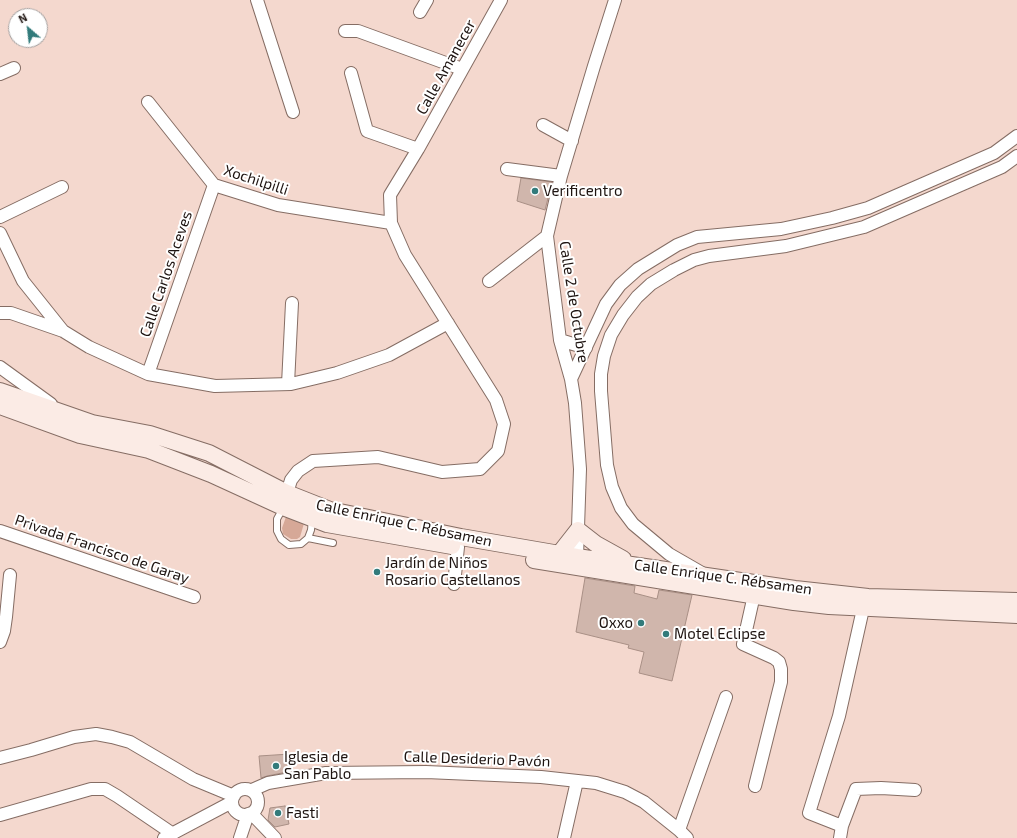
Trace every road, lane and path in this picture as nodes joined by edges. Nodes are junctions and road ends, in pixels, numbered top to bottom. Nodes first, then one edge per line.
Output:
1 (257, 0) edge
2 (427, 0) edge
3 (501, 0) edge
4 (615, 0) edge
5 (420, 12) dead end
6 (345, 31) dead end
7 (14, 68) dead end
8 (462, 69) junction
9 (351, 73) dead end
10 (0, 74) edge
11 (148, 102) dead end
12 (293, 112) dead end
13 (543, 125) dead end
14 (1017, 136) edge
15 (572, 142) junction
16 (418, 149) junction
17 (1017, 156) edge
18 (507, 169) dead end
19 (561, 176) junction
20 (214, 185) junction
21 (62, 187) dead end
22 (841, 216) junction
23 (0, 217) edge
24 (391, 223) junction
25 (845, 232) junction
26 (0, 233) edge
27 (547, 236) junction
28 (489, 281) dead end
29 (292, 302) dead end
30 (0, 313) edge
31 (448, 323) junction
32 (63, 331) junction
33 (560, 340) junction
34 (586, 348) junction
35 (0, 367) edge
36 (148, 374) junction
37 (571, 379) junction
38 (288, 384) junction
39 (0, 391) edge
40 (0, 406) edge
41 (51, 406) junction
42 (285, 500) junction
43 (312, 511) junction
44 (578, 530) junction
45 (0, 531) edge
46 (308, 538) junction
47 (333, 543) dead end
48 (458, 547) junction
49 (560, 553) junction
50 (580, 562) junction
51 (638, 565) junction
52 (10, 575) dead end
53 (709, 576) junction
54 (454, 584) dead end
55 (754, 595) junction
56 (194, 597) dead end
57 (1017, 601) edge
58 (863, 609) junction
59 (1017, 615) edge
60 (0, 642) edge
61 (726, 697) dead end
62 (0, 758) edge
63 (577, 781) junction
64 (755, 786) dead end
65 (252, 790) junction
66 (915, 790) dead end
67 (233, 799) junction
68 (250, 814) junction
69 (0, 815) edge
70 (842, 826) junction
71 (683, 834) edge
72 (168, 836) edge
73 (240, 838) edge
74 (275, 838) edge
75 (564, 838) edge
76 (840, 838) edge

1 - 12 street
2 - 5 street
3 - 8 street, Calle Amanecer
4 - 15 street, Calle 2 de Octubre
6 - 8 street
7 - 10 street
8 - 16 street, Calle Amanecer
9 - 16 street
11 - 20 street, Xochilpilli
13 - 15 street
14 - 22 street
15 - 19 street, Calle 2 de Octubre
16 - 24 street, Calle Amanecer
17 - 25 street
18 - 19 street
19 - 27 street, Calle 2 de Octubre
20 - 24 street, Xochilpilli
20 - 36 street, Calle Carlos Aceves
21 - 23 street
22 - 25 street
22 - 34 street
24 - 31 street, Calle Amanecer
25 - 53 street
26 - 32 street
27 - 28 street
27 - 33 street, Calle 2 de Octubre
29 - 38 street
30 - 32 street
31 - 38 street
31 - 42 street, Calle Amanecer
32 - 36 street
33 - 34 street
33 - 37 street, Calle 2 de Octubre
34 - 37 street
35 - 41 street
36 - 38 street
37 - 44 street, Calle 2 de Octubre
39 - 41 main road, Calle Enrique C. Rébsamen
40 - 42 main road, Calle Enrique C. Rébsamen
41 - 42 main road, Calle Enrique C. Rébsamen
42 - 43 main road, Calle Enrique C. Rébsamen
42 - 46 lane
43 - 46 lane
43 - 48 main road, Calle Enrique C. Rébsamen
43 - 49 main road, Calle Enrique C. Rébsamen
44 - 49 main road
44 - 50 street, Calle 2 de Octubre
44 - 51 main road
45 - 56 street, Privada Francisco de Garay
46 - 47 lane
48 - 50 main road, Calle Enrique C. Rébsamen
48 - 54 street
49 - 50 main road, Calle Enrique C. Rébsamen
50 - 51 main road, Calle Enrique C. Rébsamen
50 - 55 main road, Calle Enrique C. Rébsamen
51 - 53 main road, Calle Enrique C. Rébsamen
52 - 60 street
53 - 57 main road, Calle Enrique C. Rébsamen
55 - 58 main road, Calle Enrique C. Rébsamen
55 - 64 street
58 - 59 main road, Calle Enrique C. Rébsamen
58 - 70 street
61 - 71 street
62 - 67 street
63 - 65 street, Calle Desiderio Pavón
63 - 71 street, Calle Desiderio Pavón
63 - 75 street
65 - 67 street
65 - 68 street
66 - 70 street
67 - 68 street
67 - 72 street
68 - 73 street
68 - 74 street
69 - 72 street
70 - 76 street

